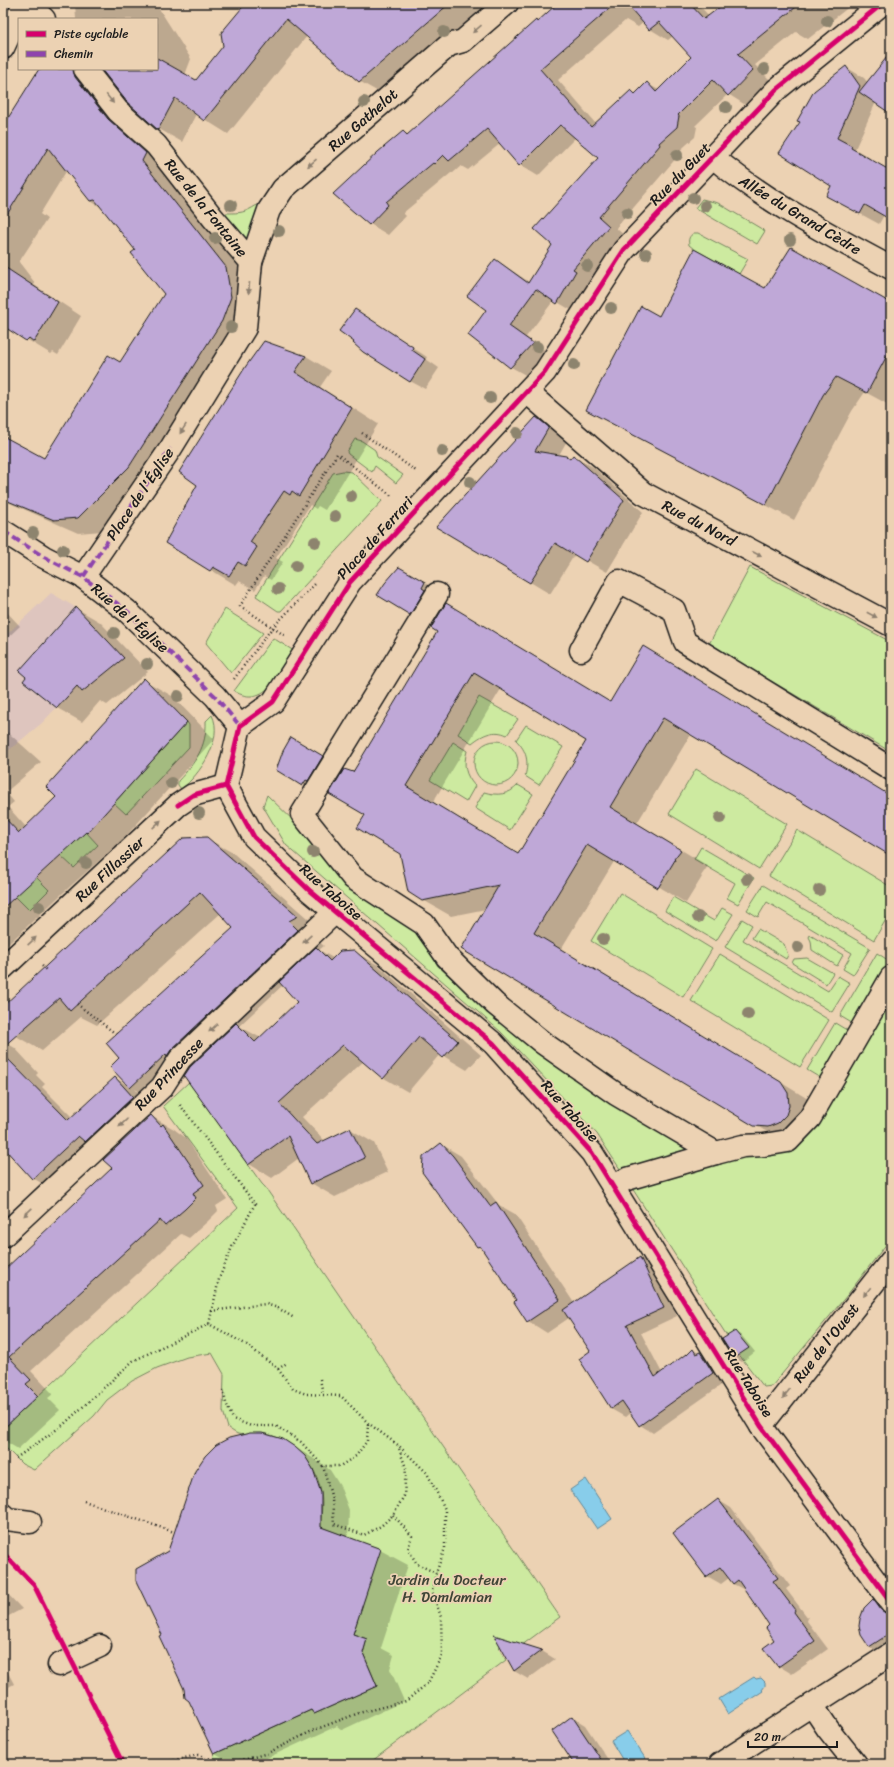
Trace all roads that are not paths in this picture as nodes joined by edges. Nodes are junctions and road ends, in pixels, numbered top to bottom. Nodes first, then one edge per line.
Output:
1 (25, 3) edge
2 (507, 3) edge
3 (883, 3) edge
4 (43, 18) edge
5 (3, 48) edge
6 (86, 70) edge
7 (713, 157) junction
8 (251, 262) junction
9 (891, 268) edge
10 (527, 392) junction
11 (195, 410) joint
12 (3, 531) edge
13 (83, 577) junction
14 (437, 594) dead end
15 (891, 625) edge
16 (581, 650) dead end
17 (240, 726) junction
18 (891, 769) edge
19 (226, 786) junction
20 (335, 912) junction
21 (3, 968) edge
22 (891, 978) edge
23 (716, 1153) junction
24 (613, 1186) junction
25 (3, 1236) edge
26 (891, 1261) edge
27 (761, 1426) junction
28 (3, 1515) edge
29 (30, 1522) dead end
30 (891, 1602) edge
31 (100, 1646) dead end
32 (891, 1654) edge
33 (59, 1665) dead end
34 (812, 1705) junction
35 (720, 1764) edge
36 (856, 1764) edge

1 - 4 street
1 - 5 street
2 -> 8 street, Rue Gathelot
3 - 7 street, Rue du Guet
6 -> 8 street, Rue de la Fontaine
7 - 9 street, Allée du Grand Cèdre
7 - 10 street, Rue du Guet
8 -> 11 street, Rue de la Fontaine
10 -> 15 street, Rue du Nord
10 - 17 street, Place de Ferrari
11 -> 13 street, Place de l'Église
12 - 13 street, Rue de l'Église
13 - 17 street, Rue de l'Église
14 - 23 street
16 - 18 street
17 - 19 street
19 - 20 street, Rue Taboise
21 -> 19 street, Rue Fillassier
20 - 24 street, Rue Taboise
20 -> 25 street, Rue Princesse
22 - 23 street
23 - 24 street
24 - 27 street, Rue Taboise
26 -> 27 street, Rue de l'Ouest
27 - 30 street, Rue Taboise
28 - 29 street
31 - 33 street
32 - 34 street
34 - 35 street
34 - 36 street

